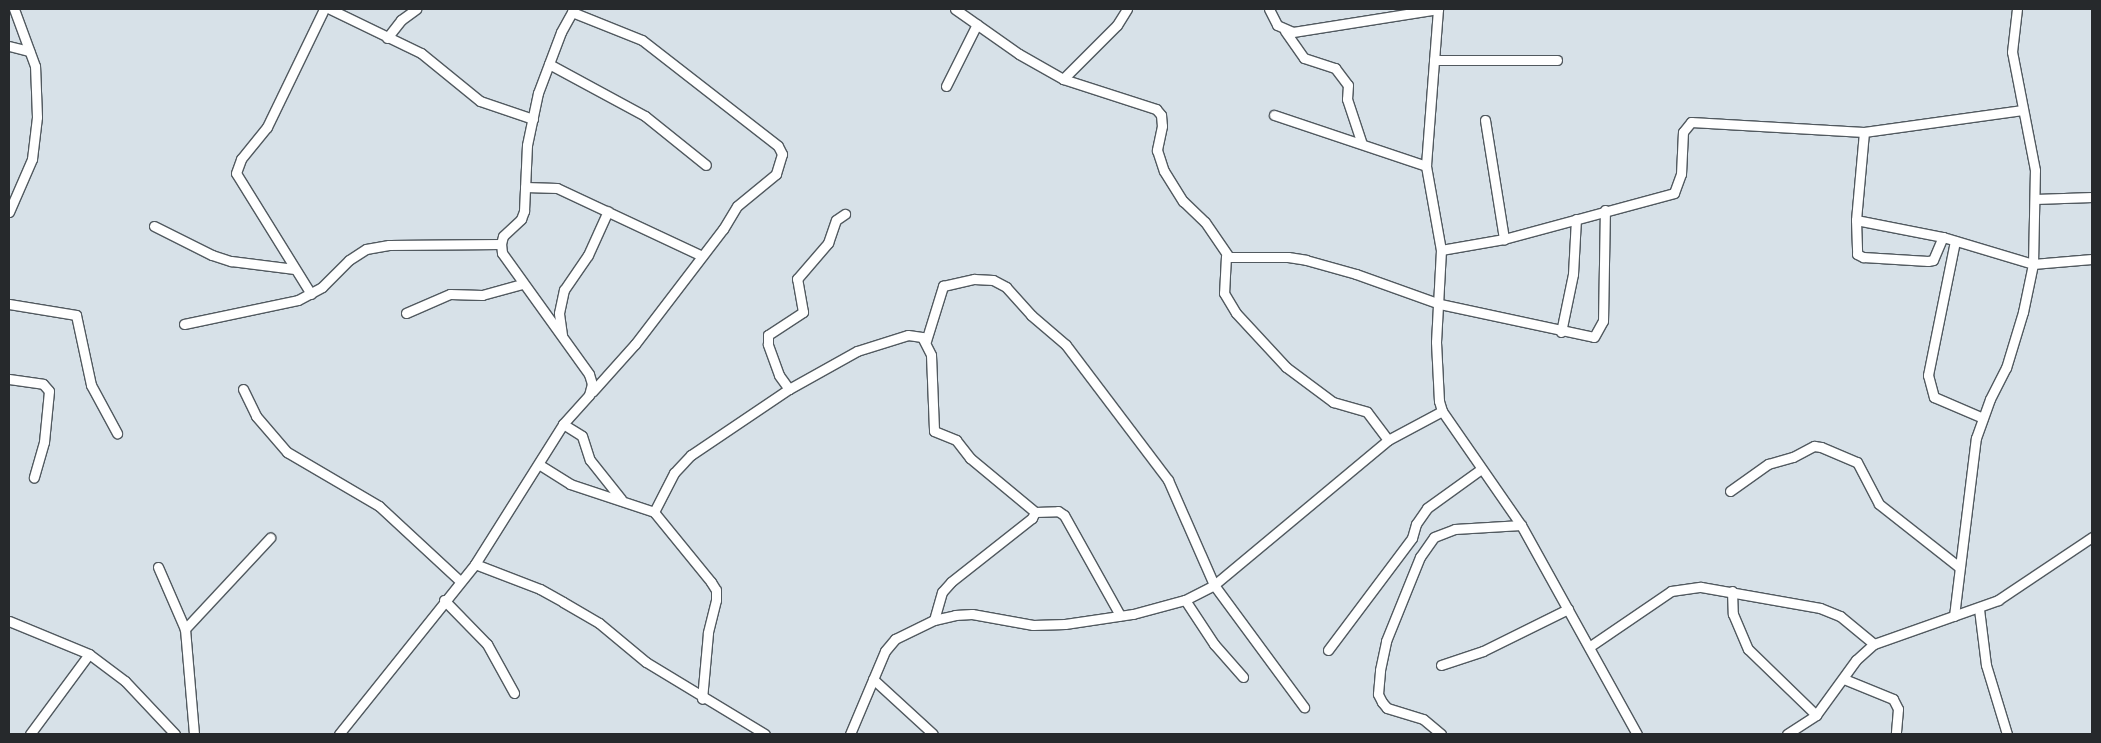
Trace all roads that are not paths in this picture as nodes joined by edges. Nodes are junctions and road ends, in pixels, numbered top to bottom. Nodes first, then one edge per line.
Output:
1 (330, 9) edge
2 (416, 9) edge
3 (955, 9) edge
4 (1127, 9) edge
5 (1269, 9) edge
6 (1438, 9) edge
7 (2017, 9) edge
8 (16, 10) edge
9 (573, 10) edge
10 (977, 24) junction
11 (1285, 31) junction
12 (387, 38) junction
13 (9, 46) edge
14 (29, 51) junction
15 (1434, 60) junction
16 (1557, 60) dead end
17 (549, 64) junction
18 (1063, 79) junction
19 (946, 86) dead end
20 (2022, 110) junction
21 (1274, 115) dead end
22 (532, 120) junction
23 (1485, 120) dead end
24 (1864, 132) junction
25 (1362, 144) junction
26 (706, 165) dead end
27 (1426, 166) junction
28 (525, 187) junction
29 (2092, 198) edge
30 (2035, 199) junction
31 (1605, 210) junction
32 (608, 211) junction
33 (9, 212) edge
34 (845, 214) dead end
35 (1576, 219) junction
36 (1856, 220) junction
37 (154, 226) dead end
38 (1943, 237) junction
39 (1504, 239) junction
40 (1955, 242) junction
41 (501, 244) junction
42 (1440, 250) junction
43 (702, 256) junction
44 (1226, 256) junction
45 (2092, 259) edge
46 (2033, 264) junction
47 (296, 268) junction
48 (522, 284) junction
49 (311, 294) junction
50 (9, 304) edge
51 (1440, 304) junction
52 (406, 313) dead end
53 (184, 324) dead end
54 (1561, 332) junction
55 (562, 336) junction
56 (926, 341) junction
57 (9, 379) edge
58 (244, 389) dead end
59 (789, 389) junction
60 (589, 395) junction
61 (1442, 411) junction
62 (1982, 418) junction
63 (563, 424) junction
64 (117, 433) dead end
65 (1388, 440) junction
66 (540, 465) junction
67 (1481, 469) junction
68 (34, 478) dead end
69 (1730, 491) dead end
70 (622, 500) junction
71 (654, 512) junction
72 (1035, 512) junction
73 (1521, 525) junction
74 (2092, 537) edge
75 (270, 538) dead end
76 (474, 564) junction
77 (158, 567) dead end
78 (1959, 567) junction
79 (460, 581) junction
80 (1214, 585) junction
81 (1732, 591) junction
82 (444, 600) junction
83 (1185, 600) junction
84 (1568, 609) junction
85 (1979, 609) junction
86 (1120, 616) junction
87 (1954, 616) junction
88 (934, 620) junction
89 (9, 621) edge
90 (185, 629) junction
91 (1874, 644) junction
92 (1589, 647) junction
93 (1328, 650) dead end
94 (88, 654) junction
95 (1441, 665) dead end
96 (1243, 677) dead end
97 (873, 679) junction
98 (1844, 679) junction
99 (514, 693) dead end
100 (702, 699) junction
101 (1304, 707) dead end
102 (1816, 715) junction
103 (30, 734) edge
104 (176, 734) edge
105 (194, 734) edge
106 (338, 734) edge
107 (765, 734) edge
108 (850, 734) edge
109 (933, 734) edge
110 (1441, 734) edge
111 (1637, 734) edge
112 (1787, 734) edge
113 (1896, 734) edge
114 (2007, 734) edge

1 - 12 street
1 - 47 street
2 - 12 street
3 - 10 street
4 - 18 street
5 - 11 street
6 - 11 street
6 - 15 street
7 - 20 street
8 - 14 street
9 - 17 street
9 - 43 street
10 - 18 street
10 - 19 street
11 - 25 street
12 - 22 street
13 - 14 street
14 - 33 street
15 - 16 street
15 - 27 street
17 - 22 street
17 - 26 street
18 - 44 street
20 - 24 street
20 - 30 street
21 - 25 street
22 - 28 street
23 - 39 street
24 - 31 street
24 - 36 street
25 - 27 street
27 - 42 street
28 - 32 street
28 - 41 street
29 - 30 street
30 - 46 street
31 - 35 street
31 - 54 street
32 - 43 street
32 - 55 street
34 - 59 street
35 - 39 street
35 - 54 street
36 - 38 street
36 - 38 street
37 - 47 street
38 - 40 street
39 - 42 street
40 - 46 street
40 - 62 street
41 - 48 street
41 - 49 street
42 - 51 street
43 - 60 street
44 - 51 street
44 - 65 street
45 - 46 street
46 - 62 street
47 - 49 street
48 - 52 street
48 - 55 street
49 - 53 street
50 - 64 street
51 - 54 street
51 - 61 street
55 - 60 street
56 - 59 street
56 - 72 street
56 - 80 street
57 - 68 street
58 - 79 street
59 - 71 street
60 - 63 street
61 - 65 street
61 - 67 street
62 - 78 street
63 - 66 street
63 - 70 street
65 - 80 street
66 - 70 street
66 - 76 street
67 - 73 street
67 - 93 street
69 - 78 street
70 - 71 street
71 - 100 street
72 - 86 street
72 - 88 street
73 - 84 street
73 - 110 street
74 - 85 street
75 - 90 street
76 - 79 street
76 - 100 street
77 - 90 street
78 - 87 street
79 - 82 street
80 - 83 street
80 - 101 street
81 - 91 street
81 - 92 street
81 - 102 street
82 - 99 street
82 - 106 street
83 - 86 street
83 - 96 street
84 - 92 street
84 - 95 street
85 - 87 street
85 - 114 street
86 - 88 street
87 - 91 street
88 - 97 street
89 - 94 street
90 - 105 street
91 - 98 street
92 - 111 street
94 - 103 street
94 - 104 street
97 - 108 street
97 - 109 street
98 - 102 street
98 - 113 street
100 - 107 street
102 - 112 street

